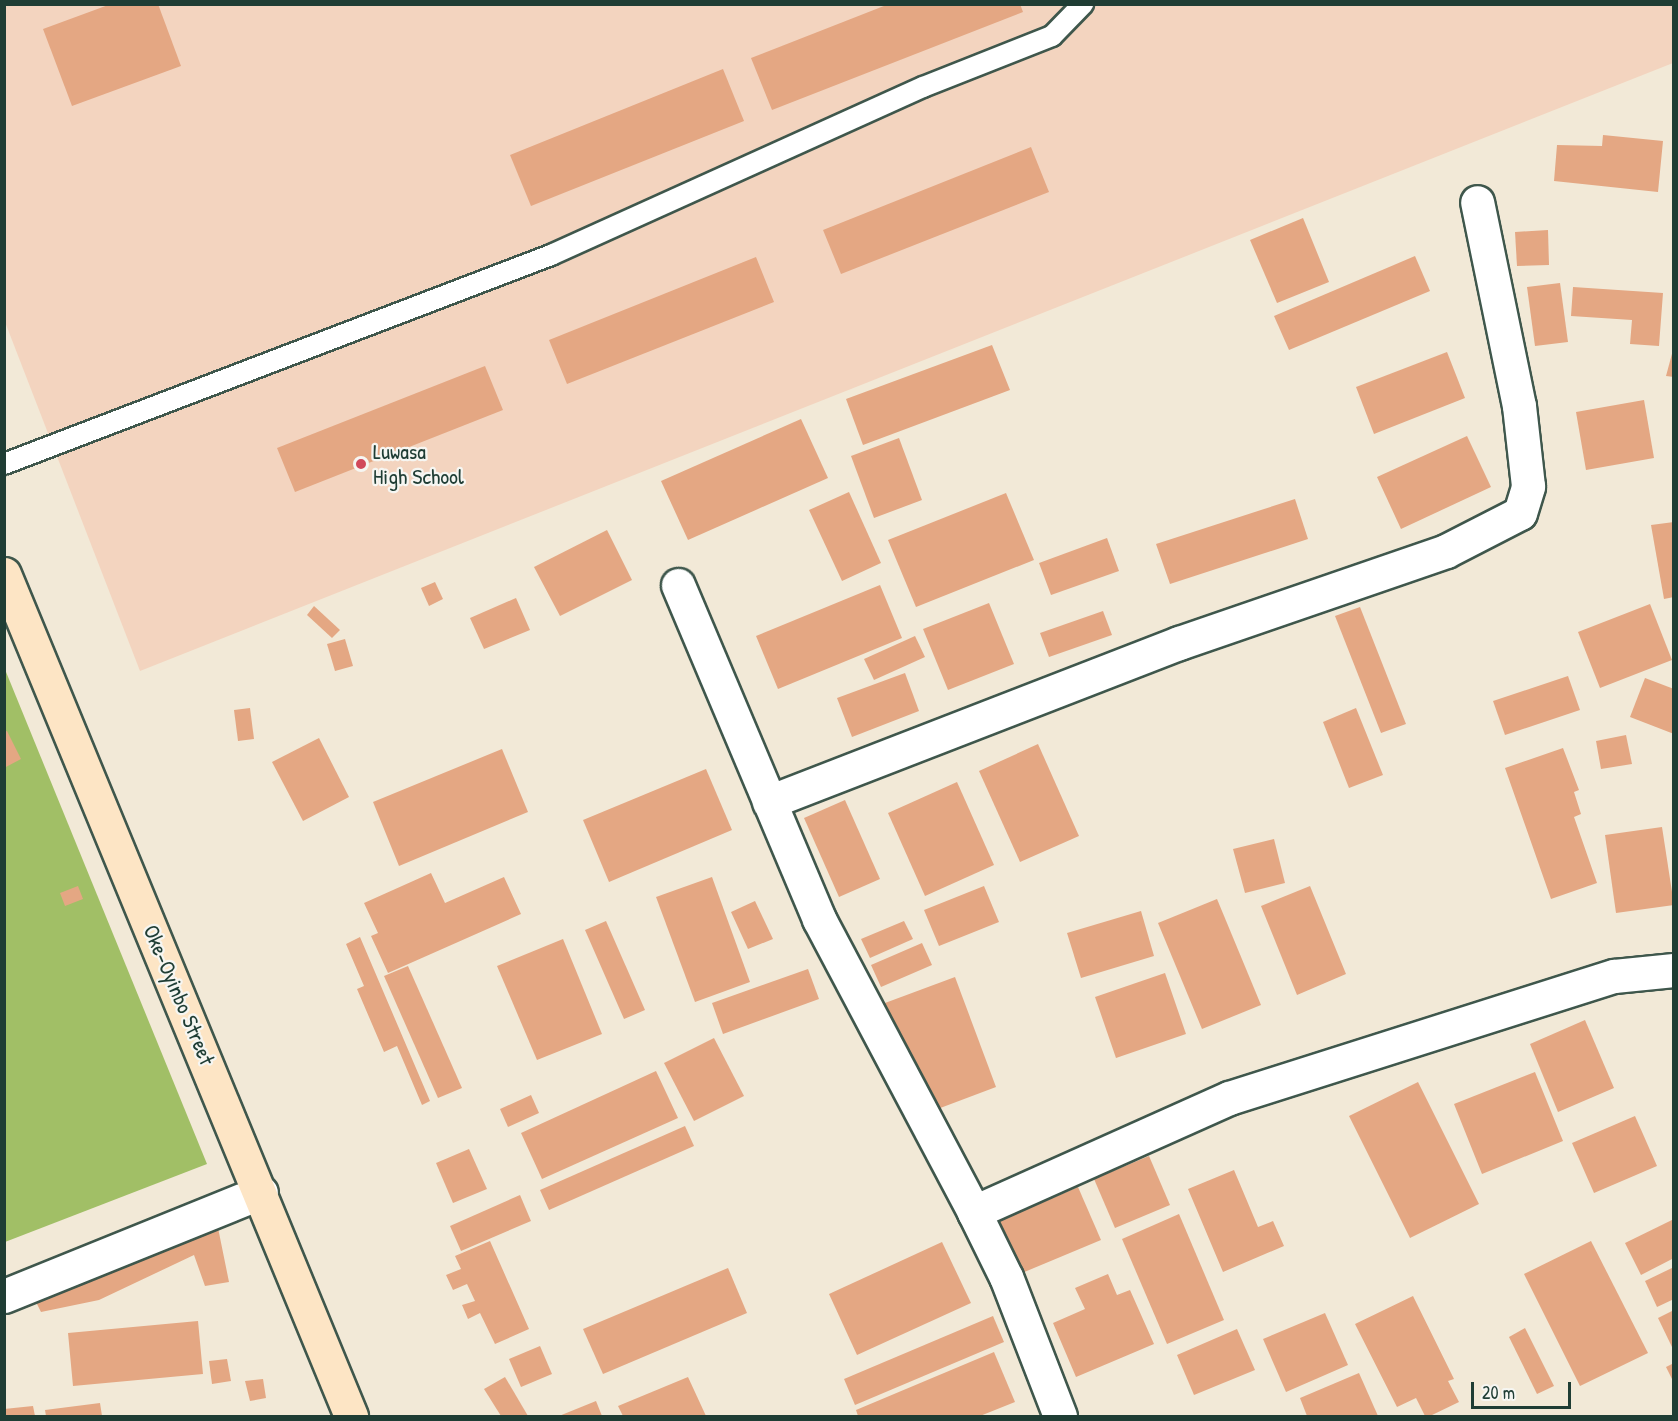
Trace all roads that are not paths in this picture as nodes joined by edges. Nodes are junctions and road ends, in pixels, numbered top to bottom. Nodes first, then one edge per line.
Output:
1 (1083, 4) edge
2 (1477, 202) dead end
3 (4, 464) edge
4 (4, 574) edge
5 (678, 585) dead end
6 (770, 802) junction
7 (1674, 969) edge
8 (261, 1192) junction
9 (974, 1212) junction
10 (4, 1296) edge
11 (351, 1416) edge
12 (1060, 1416) edge

1 - 3 lane
2 - 6 street
4 - 8 main road, Oke-Oyinbo Street
5 - 6 street
6 - 9 street
7 - 9 street
8 - 10 street
8 - 11 main road, Oke-Oyinbo Street
9 - 12 street

